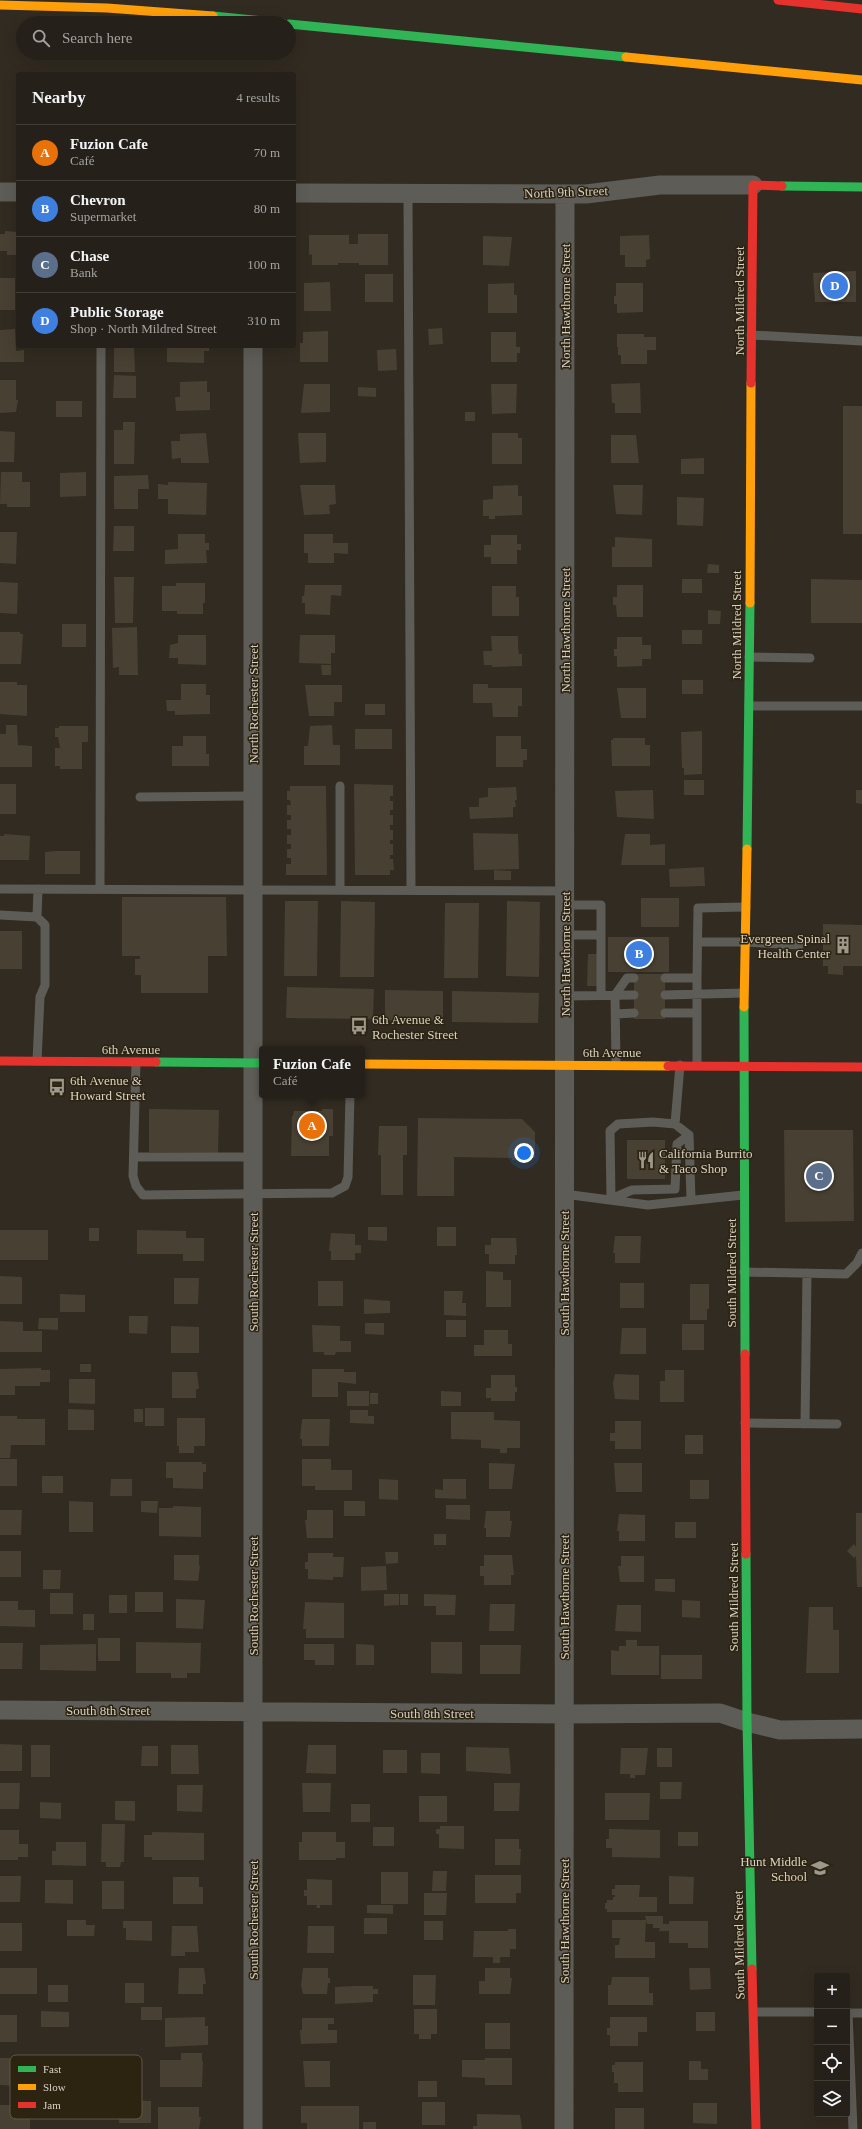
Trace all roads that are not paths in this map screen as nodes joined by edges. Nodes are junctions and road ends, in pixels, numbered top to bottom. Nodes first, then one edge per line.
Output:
1 (778, 0) edge
2 (0, 5) edge
3 (862, 10) edge
4 (213, 16) edge
5 (296, 25) edge
6 (296, 28) edge
7 (357, 31) junction
8 (862, 80) edge
9 (753, 185) junction
10 (862, 187) edge
11 (0, 192) edge
12 (16, 192) edge
13 (296, 193) edge
14 (408, 194) junction
15 (565, 194) junction
16 (752, 335) junction
17 (862, 341) edge
18 (101, 348) edge
19 (253, 348) edge
20 (749, 657) junction
21 (810, 658) dead end
22 (749, 706) junction
23 (862, 706) edge
24 (340, 786) dead end
25 (253, 796) junction
26 (140, 797) dead end
27 (0, 889) edge
28 (38, 889) junction
29 (100, 889) junction
30 (253, 889) junction
31 (340, 890) junction
32 (411, 890) junction
33 (565, 898) junction
34 (746, 907) junction
35 (0, 915) edge
36 (37, 917) junction
37 (565, 935) junction
38 (601, 935) junction
39 (698, 942) junction
40 (746, 942) junction
41 (800, 945) dead end
42 (634, 978) dead end
43 (665, 978) dead end
44 (697, 978) junction
45 (744, 993) junction
46 (697, 994) junction
47 (601, 995) junction
48 (615, 995) junction
49 (634, 995) dead end
50 (665, 995) dead end
51 (565, 996) junction
52 (634, 1013) dead end
53 (665, 1013) dead end
54 (697, 1013) junction
55 (616, 1014) junction
56 (0, 1061) edge
57 (37, 1061) junction
58 (136, 1062) junction
59 (257, 1063) edge
60 (365, 1064) edge
61 (616, 1065) junction
62 (680, 1065) junction
63 (697, 1065) junction
64 (743, 1065) junction
65 (565, 1066) junction
66 (862, 1067) edge
67 (350, 1098) edge
68 (675, 1124) junction
69 (689, 1135) junction
70 (134, 1157) junction
71 (253, 1157) junction
72 (253, 1193) junction
73 (564, 1194) junction
74 (743, 1195) junction
75 (611, 1199) junction
76 (691, 1199) junction
77 (862, 1253) edge
78 (744, 1272) junction
79 (807, 1273) junction
80 (745, 1423) junction
81 (804, 1424) junction
82 (837, 1424) dead end
83 (0, 1710) edge
84 (253, 1711) junction
85 (564, 1714) junction
86 (747, 1722) junction
87 (862, 1729) edge
88 (754, 2012) junction
89 (814, 2012) edge
90 (850, 2013) edge
91 (862, 2013) edge
92 (849, 2045) edge
93 (253, 2129) edge
94 (564, 2129) edge
95 (756, 2129) edge
96 (853, 2129) edge

1 - 3 main road
2 - 4 main road
5 - 7 main road
6 - 7 main road
7 - 8 main road
9 - 10 main road, North 9th Street
9 - 15 street, North 9th Street
9 - 16 main road, North Mildred Street
11 - 12 street
13 - 14 street, North 9th Street
14 - 15 street, North 9th Street
14 - 32 lane
15 - 33 street, North Hawthorne Street
16 - 17 lane
16 - 20 main road, North Mildred Street
18 - 29 lane
19 - 25 street, North Rochester Street
20 - 21 lane
20 - 22 main road, North Mildred Street
22 - 23 lane
22 - 34 main road, North Mildred Street
24 - 31 lane
25 - 26 lane
25 - 30 street, North Rochester Street
27 - 28 lane
28 - 29 lane
28 - 36 lane
29 - 30 lane
30 - 31 lane
30 - 59 street, North Rochester Street
31 - 32 lane
32 - 33 lane
33 - 37 street, North Hawthorne Street
33 - 38 lane
34 - 39 lane
34 - 40 main road, North Mildred Street
35 - 36 lane
36 - 57 lane
37 - 38 lane
37 - 51 street, North Hawthorne Street
38 - 47 lane
39 - 40 lane
39 - 44 lane
40 - 41 lane
40 - 45 main road, North Mildred Street
42 - 48 lane
43 - 44 lane
44 - 46 lane
45 - 46 lane
45 - 64 main road, North Mildred Street
46 - 50 lane
46 - 54 lane
47 - 48 lane
47 - 51 lane
48 - 49 lane
48 - 55 lane
51 - 65 street, North Hawthorne Street
52 - 55 lane
53 - 54 lane
54 - 63 lane
55 - 61 lane
56 - 57 main road, 6th Avenue
57 - 58 main road, 6th Avenue
58 - 59 main road, 6th Avenue
58 - 70 lane
59 - 71 street, South Rochester Street
60 - 65 main road, 6th Avenue
61 - 62 main road, 6th Avenue
61 - 65 main road, 6th Avenue
62 - 63 main road, 6th Avenue
62 - 68 lane
63 - 64 main road, 6th Avenue
64 - 66 main road, 6th Avenue
64 - 74 main road, South Mildred Street
65 - 73 street, South Hawthorne Street
67 - 72 lane
68 - 69 lane
68 - 75 lane
69 - 75 lane
69 - 76 lane
70 - 71 lane
70 - 72 lane
71 - 72 street, South Rochester Street
72 - 84 street, South Rochester Street
73 - 75 lane
73 - 85 street, South Hawthorne Street
74 - 76 lane
74 - 78 main road, South Mildred Street
75 - 76 lane
77 - 79 lane
78 - 79 lane
78 - 80 main road, South Mildred Street
79 - 81 lane
80 - 81 lane
80 - 86 main road, South Mildred Street
81 - 82 lane
83 - 84 street, South 8th Street
84 - 85 street, South 8th Street
84 - 93 street, South Rochester Street
85 - 86 street, South 8th Street
85 - 94 street, South Hawthorne Street
86 - 87 street, South 8th Street
86 - 88 main road, South Mildred Street
88 - 89 lane
88 - 95 main road, South Mildred Street
90 - 91 lane
92 - 96 lane

